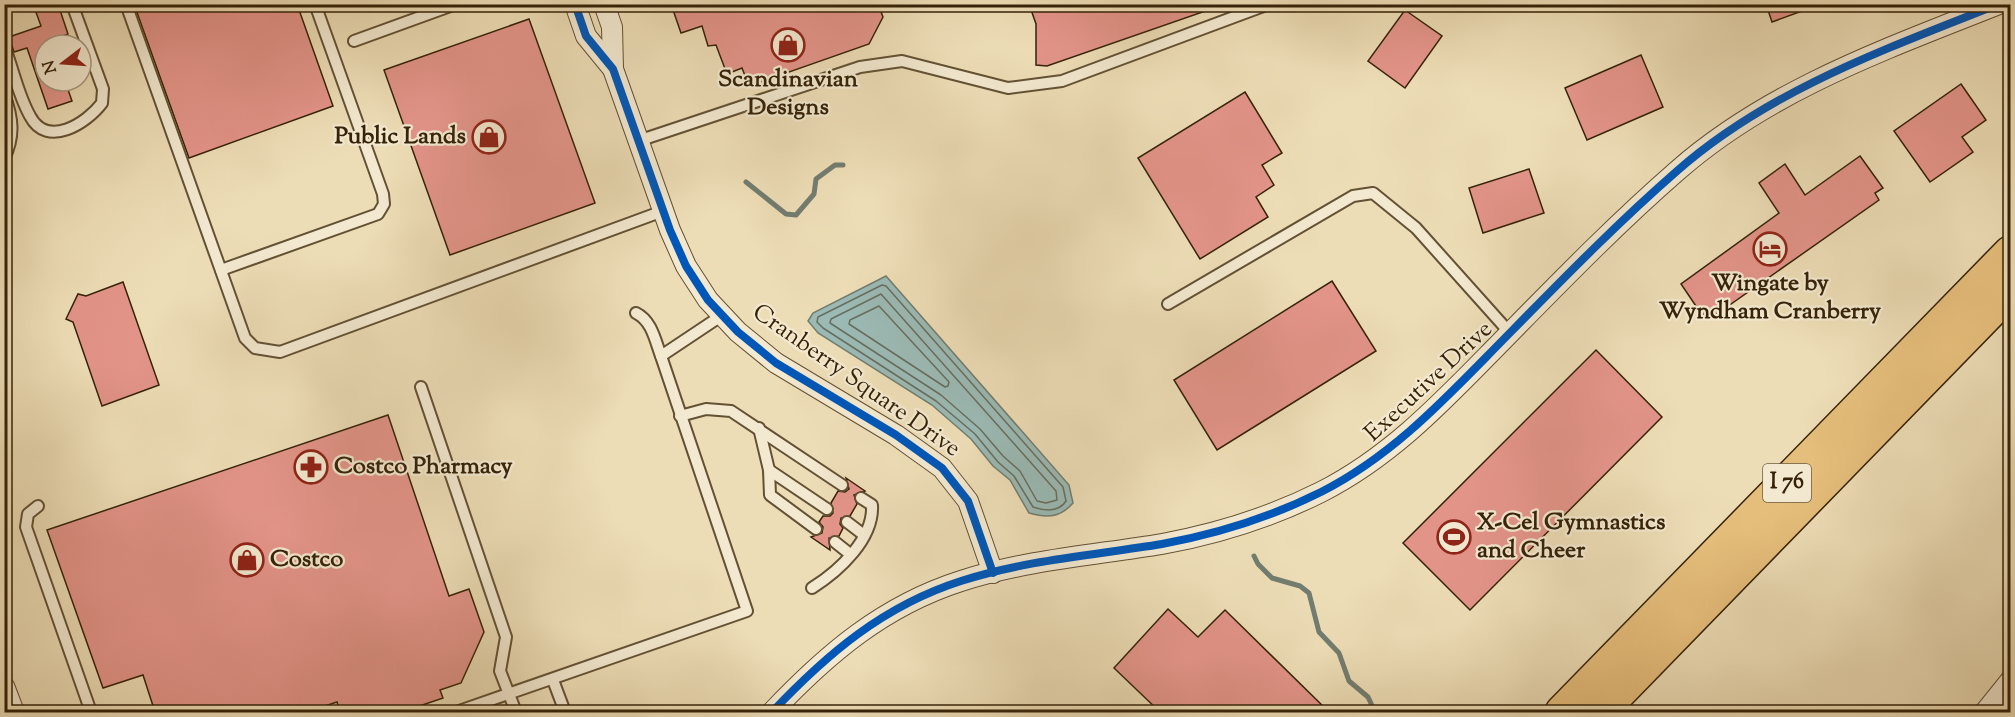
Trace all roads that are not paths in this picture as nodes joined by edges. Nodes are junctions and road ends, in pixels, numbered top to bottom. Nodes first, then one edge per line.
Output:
1 (72, 4) edge
2 (126, 4) edge
3 (315, 4) edge
4 (456, 4) edge
5 (575, 4) edge
6 (604, 4) edge
7 (1269, 4) edge
8 (1999, 4) edge
9 (354, 41) dead end
10 (4, 45) edge
11 (613, 69) junction
12 (4, 94) edge
13 (638, 141) junction
14 (4, 159) edge
15 (663, 211) junction
16 (2010, 253) edge
17 (221, 270) junction
18 (2010, 291) edge
19 (1168, 303) dead end
20 (636, 313) dead end
21 (721, 316) junction
22 (1510, 333) junction
23 (661, 356) junction
24 (421, 387) dead end
25 (680, 416) junction
26 (759, 428) junction
27 (770, 470) junction
28 (842, 485) dead end
29 (861, 498) dead end
30 (38, 506) dead end
31 (827, 509) dead end
32 (847, 522) dead end
33 (816, 529) dead end
34 (864, 535) junction
35 (835, 542) dead end
36 (850, 554) junction
37 (993, 573) junction
38 (812, 588) dead end
39 (553, 680) junction
40 (2010, 681) edge
41 (4, 686) edge
42 (509, 694) junction
43 (14, 712) edge
44 (90, 712) edge
45 (456, 712) edge
46 (516, 712) edge
47 (565, 712) edge
48 (772, 712) edge
49 (1562, 712) edge
50 (1600, 712) edge
51 (1985, 712) edge

1 - 10 lane
2 - 17 lane
3 - 17 lane
4 - 9 lane
5 - 11 street, Cranberry Square Drive
6 - 11 street, Cranberry Square Drive
7 - 13 lane
8 - 22 street, Executive Drive
11 - 13 street, Cranberry Square Drive
12 - 14 lane
13 - 15 street, Cranberry Square Drive
15 - 17 lane
15 - 21 street, Cranberry Square Drive
16 - 49 highway, I 76
18 - 50 highway, I 76
19 - 22 lane
20 - 23 lane
21 - 23 lane
21 - 37 street, Cranberry Square Drive
22 - 37 street, Executive Drive
23 - 25 lane
24 - 42 lane
25 - 26 lane
25 - 39 lane
26 - 27 lane
26 - 28 lane
27 - 31 lane
27 - 33 lane
29 - 34 lane
30 - 44 lane
32 - 34 lane
34 - 36 lane
35 - 36 lane
36 - 38 lane
37 - 48 street, Executive Drive
39 - 42 lane
39 - 47 lane
40 - 51 street
41 - 43 street
42 - 45 lane
42 - 46 lane

